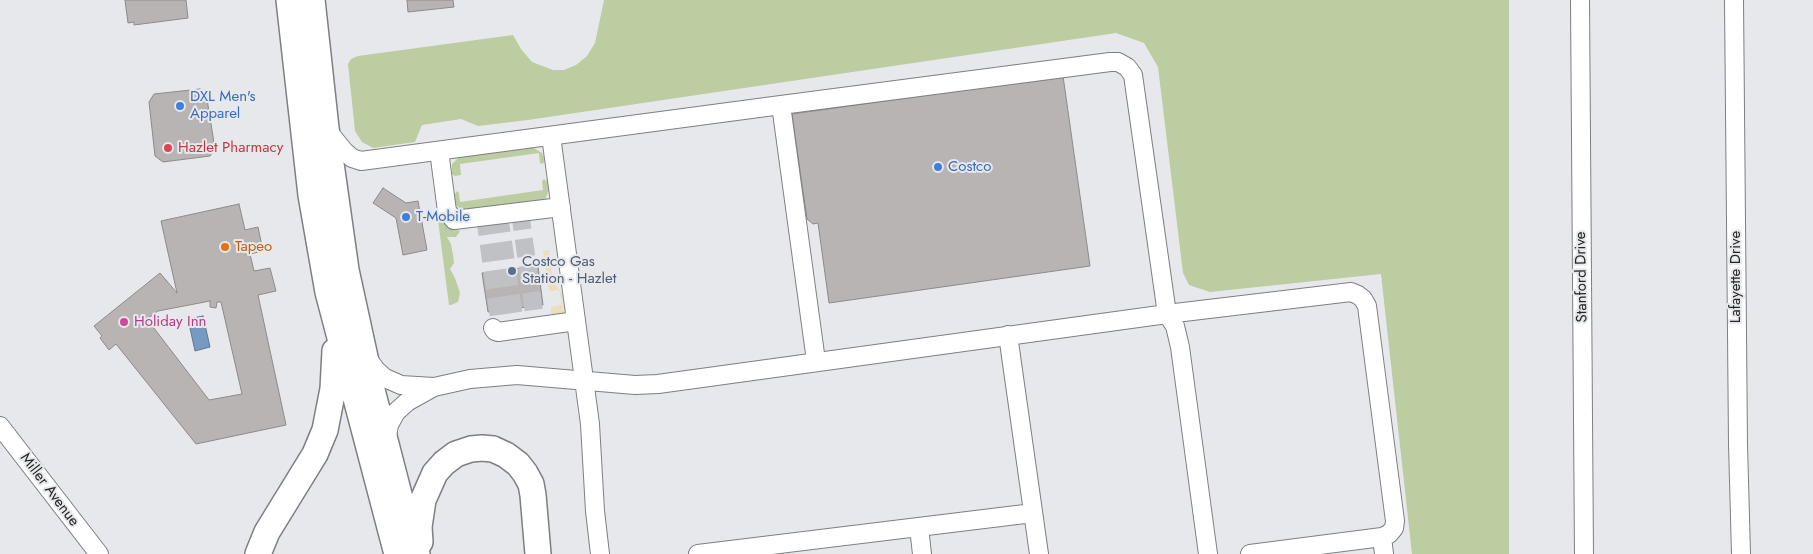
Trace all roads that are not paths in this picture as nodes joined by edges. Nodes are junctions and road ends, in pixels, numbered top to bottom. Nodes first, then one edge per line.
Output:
1 (289, 0) edge
2 (312, 0) edge
3 (1580, 0) edge
4 (1734, 0) edge
5 (781, 105) junction
6 (326, 128) junction
7 (551, 136) junction
8 (438, 151) junction
9 (560, 207) junction
10 (1168, 314) junction
11 (576, 321) junction
12 (335, 324) junction
13 (493, 328) dead end
14 (1008, 335) junction
15 (363, 352) junction
16 (816, 361) junction
17 (584, 382) junction
18 (434, 387) junction
19 (0, 426) edge
20 (385, 442) junction
21 (1033, 513) junction
22 (919, 527) junction
23 (1383, 545) edge
24 (1273, 553) edge
25 (99, 554) edge
26 (258, 554) edge
27 (397, 554) edge
28 (418, 554) edge
29 (538, 554) edge
30 (600, 554) edge
31 (698, 554) edge
32 (922, 554) edge
33 (1039, 554) edge
34 (1208, 554) edge
35 (1250, 554) edge
36 (1584, 554) edge
37 (1741, 554) edge

1 - 12 highway
2 - 6 highway
3 - 36 street, Stanford Drive
4 - 37 street, Lafayette Drive
5 - 7 street
5 - 10 street
5 - 16 street
6 - 8 street
6 - 15 highway
7 - 8 street
7 - 9 street
8 - 9 street
9 - 11 street
10 - 14 street
10 - 23 street
10 - 34 street
11 - 13 street
11 - 17 street
12 - 26 highway
12 - 27 highway
14 - 16 street
14 - 21 street
15 - 18 street
15 - 20 highway
16 - 17 street
17 - 18 street
17 - 30 street
18 - 20 street
19 - 25 street, Miller Avenue
20 - 28 highway
21 - 22 street
21 - 33 street
22 - 31 street
22 - 32 street
23 - 24 street
24 - 35 street
28 - 29 highway

